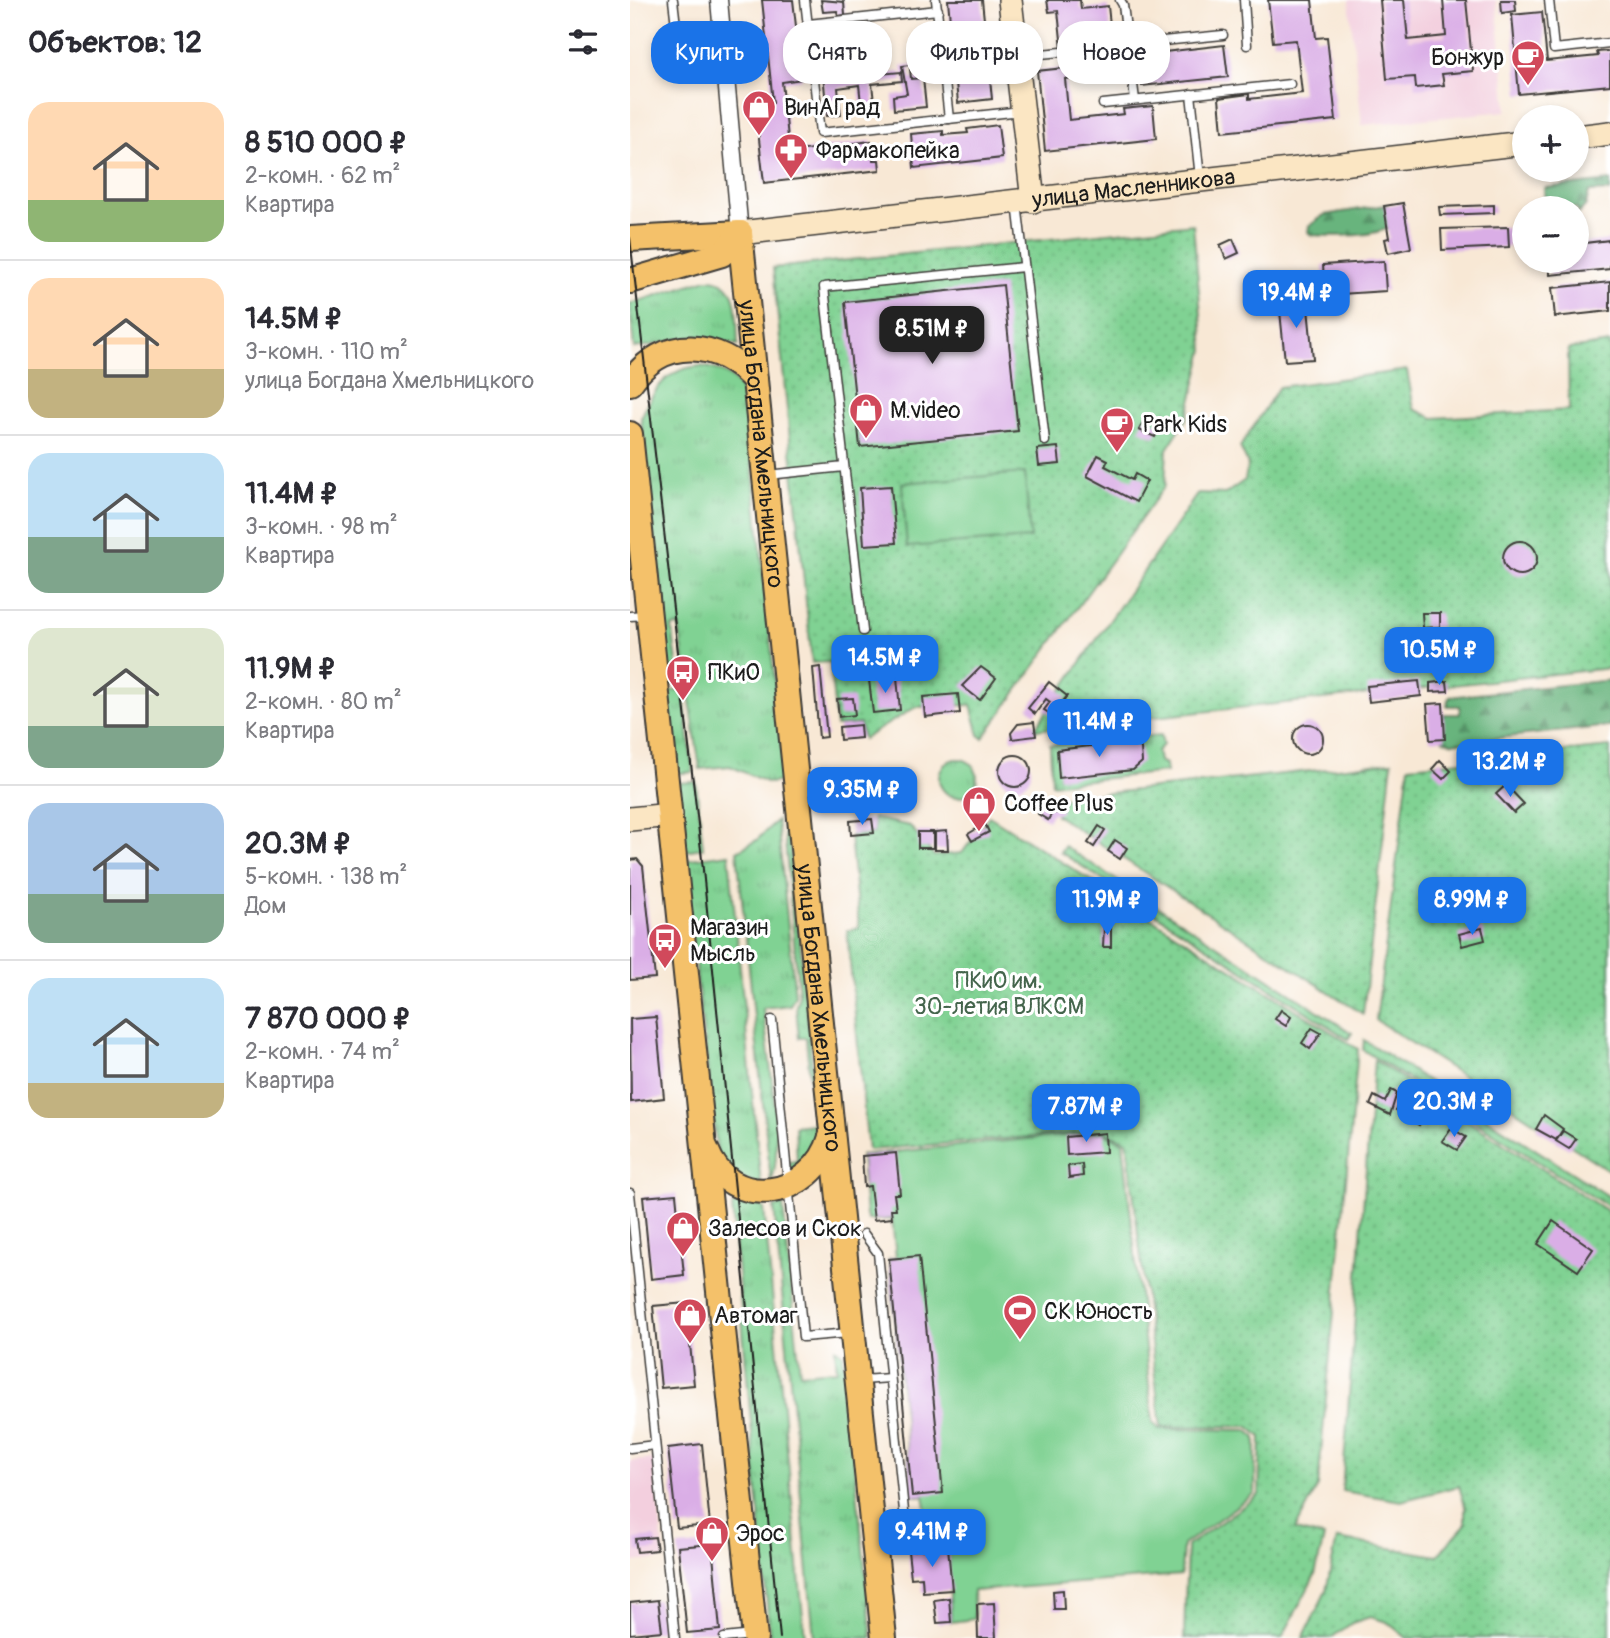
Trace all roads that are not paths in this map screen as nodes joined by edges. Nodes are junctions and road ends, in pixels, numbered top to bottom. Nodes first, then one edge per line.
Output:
1 (673, 0) edge
2 (719, 0) edge
3 (805, 0) edge
4 (936, 0) edge
5 (1010, 0) edge
6 (1120, 0) edge
7 (1244, 0) edge
8 (1549, 0) edge
9 (937, 10) junction
10 (675, 21) edge
11 (808, 21) edge
12 (836, 21) edge
13 (1012, 21) edge
14 (1125, 21) edge
15 (1223, 34) dead end
16 (1170, 40) edge
17 (1610, 43) edge
18 (1247, 45) dead end
19 (1290, 83) dead end
20 (815, 84) edge
21 (1019, 84) edge
22 (1133, 84) edge
23 (1191, 94) junction
24 (1135, 100) junction
25 (1103, 104) dead end
26 (1022, 111) junction
27 (949, 119) junction
28 (1610, 133) edge
29 (1589, 136) edge
30 (1512, 144) edge
31 (1200, 182) junction
32 (1025, 202) junction
33 (740, 233) junction
34 (630, 239) edge
35 (1024, 267) junction
36 (630, 281) edge
37 (755, 380) junction
38 (630, 383) edge
39 (630, 434) edge
40 (1045, 441) dead end
41 (844, 467) junction
42 (765, 475) junction
43 (639, 615) edge
44 (863, 631) dead end
45 (671, 815) junction
46 (630, 818) edge
47 (772, 1020) dead end
48 (832, 1135) junction
49 (703, 1142) junction
50 (789, 1187) junction
51 (630, 1193) edge
52 (631, 1219) edge
53 (864, 1234) dead end
54 (634, 1270) edge
55 (853, 1332) junction
56 (890, 1377) junction
57 (858, 1381) junction
58 (655, 1445) junction
59 (630, 1448) edge
60 (905, 1521) junction
61 (873, 1525) junction
62 (897, 1534) dead end
63 (670, 1585) junction
64 (660, 1586) dead end
65 (755, 1636) edge
66 (675, 1638) edge
67 (724, 1638) edge
68 (884, 1638) edge

1 - 10 lane
2 - 33 street, улица Богдана Хмельницкого
3 - 11 lane
4 - 9 lane
5 - 13 main road
6 - 14 lane
7 - 18 lane
8 - 17 lane
9 - 12 lane
9 - 27 lane
15 - 16 lane
19 - 23 lane
20 - 27 lane
21 - 26 main road
22 - 24 lane
23 - 24 lane
23 - 31 lane
24 - 25 lane
26 - 27 lane
26 - 32 main road
28 - 29 main road
30 - 31 main road, улица Масленникова
31 - 32 main road, улица Масленникова
32 - 33 main road, улица Масленникова
32 - 35 lane
33 - 34 main road, улица Масленникова
33 - 36 main road
33 - 37 main road, улица Богдана Хмельницкого
35 - 40 lane
35 - 41 lane
37 - 38 main road
37 - 42 main road, улица Богдана Хмельницкого
39 - 43 main road
41 - 42 lane
41 - 44 lane
42 - 48 main road, улица Богдана Хмельницкого
43 - 45 main road
45 - 46 main road
45 - 49 main road
47 - 50 lane
48 - 50 main road
48 - 55 main road, улица Богдана Хмельницкого
49 - 50 main road
49 - 65 main road
50 - 55 lane
51 - 52 lane
52 - 54 lane
53 - 56 lane
54 - 58 lane
55 - 57 main road, улица Богдана Хмельницкого
56 - 57 lane
56 - 60 lane
57 - 61 main road, улица Богдана Хмельницкого
58 - 59 lane
58 - 63 lane
60 - 61 lane
60 - 62 lane
61 - 68 main road, улица Богдана Хмельницкого
63 - 64 lane
63 - 66 lane
65 - 67 lane

